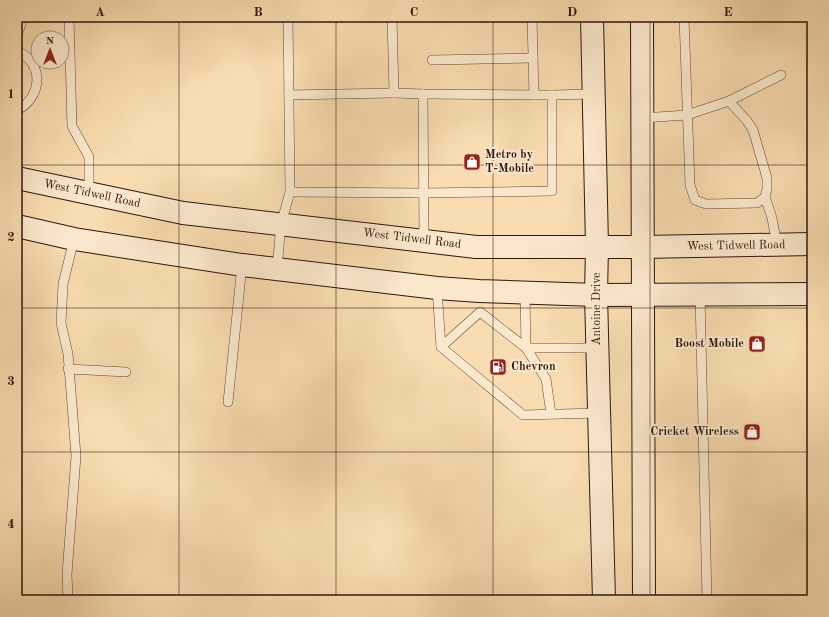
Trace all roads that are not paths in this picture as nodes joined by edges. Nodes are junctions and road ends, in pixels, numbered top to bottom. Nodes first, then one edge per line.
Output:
1 (20, 17) edge
2 (69, 17) edge
3 (288, 17) edge
4 (392, 17) edge
5 (532, 17) edge
6 (592, 17) edge
7 (642, 17) edge
8 (684, 17) edge
9 (17, 36) edge
10 (17, 51) edge
11 (533, 58) junction
12 (432, 60) dead end
13 (781, 75) dead end
14 (394, 93) junction
15 (423, 94) junction
16 (594, 94) junction
17 (289, 95) junction
18 (534, 95) junction
19 (552, 95) junction
20 (729, 101) junction
21 (17, 110) edge
22 (687, 115) junction
23 (642, 118) junction
24 (17, 178) edge
25 (290, 192) junction
26 (423, 193) junction
27 (89, 194) junction
28 (765, 198) junction
29 (281, 224) junction
30 (17, 226) edge
31 (74, 239) junction
32 (424, 240) junction
33 (812, 244) edge
34 (777, 245) junction
35 (597, 246) junction
36 (642, 247) junction
37 (242, 265) junction
38 (277, 269) junction
39 (437, 288) junction
40 (525, 293) junction
41 (811, 294) edge
42 (596, 295) junction
43 (642, 295) junction
44 (700, 295) junction
45 (479, 302) junction
46 (812, 343) edge
47 (441, 347) junction
48 (526, 348) junction
49 (597, 348) junction
50 (68, 369) junction
51 (126, 372) dead end
52 (228, 402) dead end
53 (599, 413) junction
54 (551, 414) junction
55 (68, 600) edge
56 (604, 600) edge
57 (644, 600) edge
58 (707, 600) edge

1 - 9 lane
2 - 27 lane
3 - 17 lane
4 - 14 lane
5 - 11 lane
6 - 16 main road, Antoine Drive
7 - 23 main road
8 - 22 lane
10 - 21 lane
11 - 12 lane
11 - 18 lane
13 - 20 lane
14 - 15 lane
14 - 17 lane
15 - 18 lane
15 - 26 lane
16 - 19 lane
16 - 35 main road, Antoine Drive
17 - 25 lane
18 - 19 lane
19 - 26 lane
20 - 22 lane
20 - 28 lane
22 - 23 lane
22 - 28 lane
23 - 36 main road
24 - 27 main road, West Tidwell Road
25 - 26 lane
25 - 29 lane
26 - 32 lane
27 - 29 main road, West Tidwell Road
28 - 34 lane
29 - 32 main road, West Tidwell Road
29 - 38 lane
30 - 31 main road
31 - 37 main road
31 - 50 lane
32 - 35 main road, West Tidwell Road
33 - 34 main road, West Tidwell Road
34 - 36 main road, West Tidwell Road
35 - 36 main road, West Tidwell Road
35 - 42 main road, Antoine Drive
36 - 43 main road
37 - 38 main road
37 - 52 lane
38 - 39 main road
39 - 45 main road
39 - 47 lane
40 - 42 main road
40 - 45 main road
40 - 48 lane
41 - 44 main road
41 - 46 lane
42 - 43 main road
42 - 49 main road, Antoine Drive
43 - 44 main road
43 - 57 main road
44 - 58 lane
45 - 47 lane
45 - 48 lane
47 - 54 lane
48 - 49 lane
48 - 54 lane
49 - 53 main road, Antoine Drive
50 - 51 lane
50 - 55 lane
53 - 54 lane
53 - 56 main road, Antoine Drive

